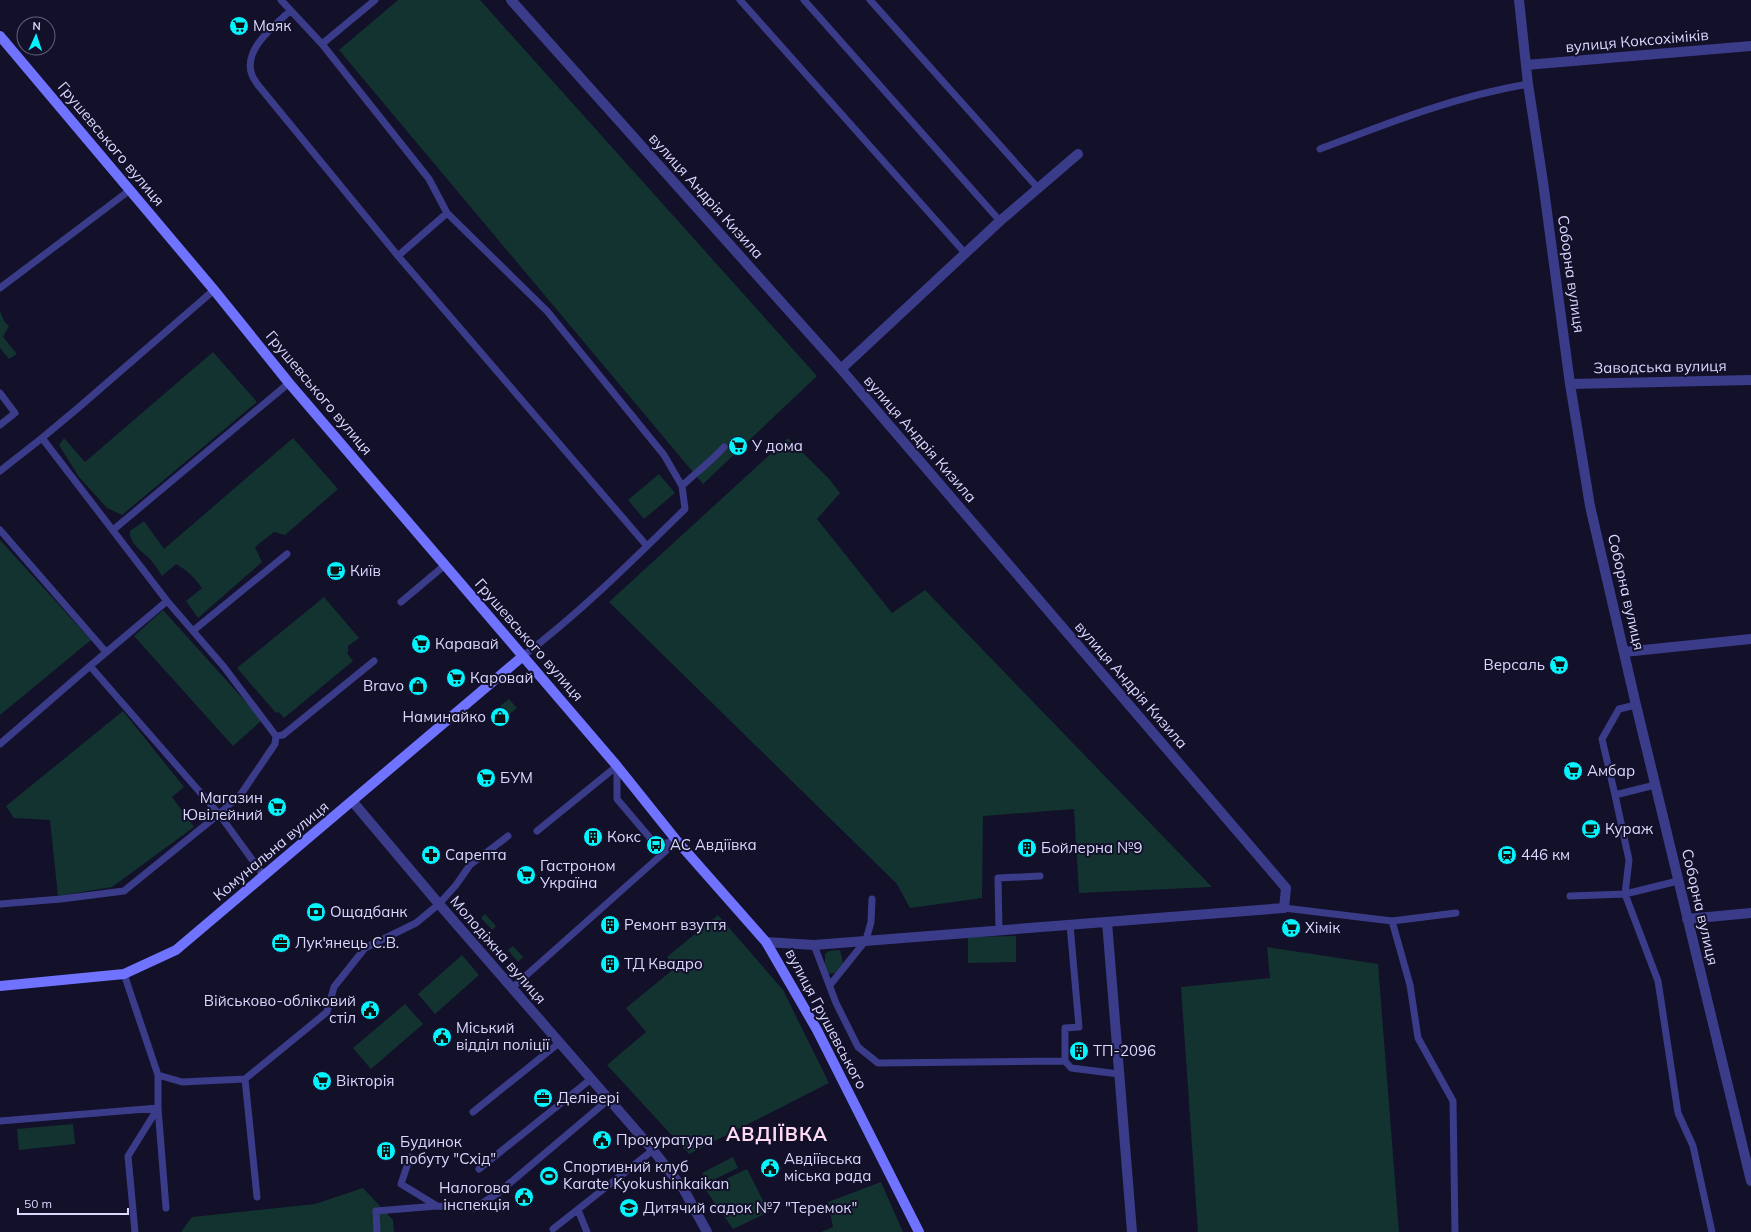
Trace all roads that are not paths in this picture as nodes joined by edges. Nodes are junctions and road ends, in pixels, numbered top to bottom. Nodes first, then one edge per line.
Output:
1 (281, 0) edge
2 (376, 0) edge
3 (511, 0) edge
4 (740, 0) edge
5 (804, 0) edge
6 (870, 0) edge
7 (1519, 0) edge
8 (290, 11) junction
9 (0, 36) edge
10 (322, 44) junction
11 (1751, 46) edge
12 (1526, 65) junction
13 (1528, 84) junction
14 (1320, 149) dead end
15 (1078, 154) dead end
16 (1038, 188) junction
17 (130, 190) junction
18 (447, 213) junction
19 (1000, 221) junction
20 (965, 253) junction
21 (398, 256) junction
22 (0, 288) edge
23 (214, 290) junction
24 (841, 369) junction
25 (1751, 380) edge
26 (289, 383) junction
27 (1570, 384) junction
28 (0, 393) edge
29 (0, 425) edge
30 (42, 438) junction
31 (724, 447) dead end
32 (0, 471) edge
33 (682, 486) junction
34 (0, 530) edge
35 (113, 530) junction
36 (647, 546) junction
37 (287, 554) dead end
38 (445, 565) junction
39 (167, 601) junction
40 (401, 602) dead end
41 (194, 630) junction
42 (1751, 639) edge
43 (106, 652) junction
44 (1624, 652) junction
45 (523, 656) junction
46 (374, 661) dead end
47 (90, 666) junction
48 (1636, 705) junction
49 (276, 736) junction
50 (0, 744) edge
51 (617, 766) junction
52 (1655, 785) junction
53 (1615, 794) junction
54 (353, 802) junction
55 (219, 814) junction
56 (537, 831) dead end
57 (508, 836) dead end
58 (677, 840) junction
59 (264, 876) junction
60 (1040, 876) dead end
61 (1678, 881) junction
62 (1625, 894) junction
63 (1570, 896) dead end
64 (872, 899) dead end
65 (0, 904) edge
66 (439, 904) junction
67 (1284, 908) junction
68 (1456, 913) dead end
69 (1751, 913) edge
70 (1687, 918) junction
71 (1107, 922) junction
72 (1392, 922) junction
73 (1070, 925) junction
74 (999, 931) junction
75 (866, 940) junction
76 (766, 942) junction
77 (814, 945) junction
78 (124, 974) junction
79 (830, 985) junction
80 (0, 986) edge
81 (512, 988) junction
82 (559, 1043) junction
83 (1065, 1061) junction
84 (1119, 1074) junction
85 (158, 1075) junction
86 (245, 1078) junction
87 (590, 1079) junction
88 (608, 1100) junction
89 (158, 1108) junction
90 (473, 1112) dead end
91 (0, 1121) edge
92 (653, 1150) junction
93 (410, 1157) dead end
94 (479, 1169) dead end
95 (1751, 1181) edge
96 (257, 1197) dead end
97 (437, 1206) junction
98 (166, 1208) dead end
99 (578, 1210) junction
100 (553, 1229) dead end
101 (135, 1232) edge
102 (377, 1232) edge
103 (587, 1232) edge
104 (706, 1232) edge
105 (919, 1232) edge
106 (1132, 1232) edge
107 (1455, 1232) edge
108 (1712, 1232) edge

1 - 8 lane
2 - 10 lane
3 - 24 street, вулиця Андрія Кизила
4 - 20 lane
5 - 19 lane
6 - 16 lane
7 - 12 street, Соборна вулиця
8 - 10 lane
8 - 21 lane
9 - 17 main road, Грушевського вулиця
10 - 18 lane
11 - 12 street, вулиця Коксохіміків
12 - 13 street, Соборна вулиця
13 - 14 lane
13 - 27 street, Соборна вулиця
15 - 16 street
16 - 19 street
17 - 22 lane
17 - 23 main road, Грушевського вулиця
18 - 21 lane
18 - 33 lane
19 - 20 street
20 - 24 street
21 - 36 lane
23 - 26 main road, Грушевського вулиця
23 - 30 lane
24 - 67 street, вулиця Андрія Кизила
25 - 27 street, Заводська вулиця
26 - 35 lane
26 - 38 main road, Грушевського вулиця
27 - 44 street, Соборна вулиця
28 - 29 lane
30 - 32 lane
30 - 35 lane
31 - 33 lane
33 - 36 lane
34 - 43 lane
35 - 39 lane
36 - 45 lane
37 - 41 lane
38 - 40 lane
38 - 45 main road, Грушевського вулиця
39 - 41 lane
39 - 43 lane
41 - 49 lane
42 - 44 street
43 - 47 lane
44 - 48 street, Соборна вулиця
45 - 51 main road, Грушевського вулиця
45 - 54 main road, Комунальна вулиця
46 - 49 lane
47 - 50 lane
47 - 55 lane
48 - 52 street, Соборна вулиця
48 - 53 lane
49 - 55 lane
51 - 56 lane
51 - 58 main road, Грушевського вулиця
51 - 58 lane
52 - 53 lane
52 - 61 street, Соборна вулиця
53 - 62 lane
54 - 59 main road, Комунальна вулиця
54 - 66 street, Молодіжна вулиця
55 - 59 lane
55 - 65 lane
57 - 66 lane
58 - 76 main road, вулиця Грушевського
58 - 81 lane
59 - 78 main road, Комунальна вулиця
60 - 74 lane
61 - 62 lane
61 - 70 street, Соборна вулиця
62 - 63 lane
62 - 108 lane
64 - 75 lane
66 - 81 street, Молодіжна вулиця
66 - 86 lane
67 - 71 street
67 - 72 lane
68 - 72 lane
69 - 70 street
70 - 95 street, Соборна вулиця
71 - 73 street
71 - 84 street
72 - 107 lane
73 - 74 street
73 - 83 lane
74 - 75 street
75 - 77 street
75 - 79 lane
76 - 77 street
76 - 105 main road, вулиця Грушевського
77 - 79 lane
78 - 80 main road, Комунальна вулиця
78 - 85 lane
79 - 83 lane
81 - 82 street, Молодіжна вулиця
82 - 87 street, Молодіжна вулиця
82 - 90 lane
83 - 84 lane
84 - 106 street
85 - 86 lane
85 - 89 lane
86 - 96 lane
87 - 88 street, Молодіжна вулиця
87 - 94 lane
88 - 92 street, Молодіжна вулиця
88 - 97 lane
89 - 91 lane
89 - 98 lane
89 - 101 lane
92 - 99 lane
92 - 104 street, Молодіжна вулиця
93 - 97 lane
97 - 102 lane
99 - 100 lane
99 - 103 lane

